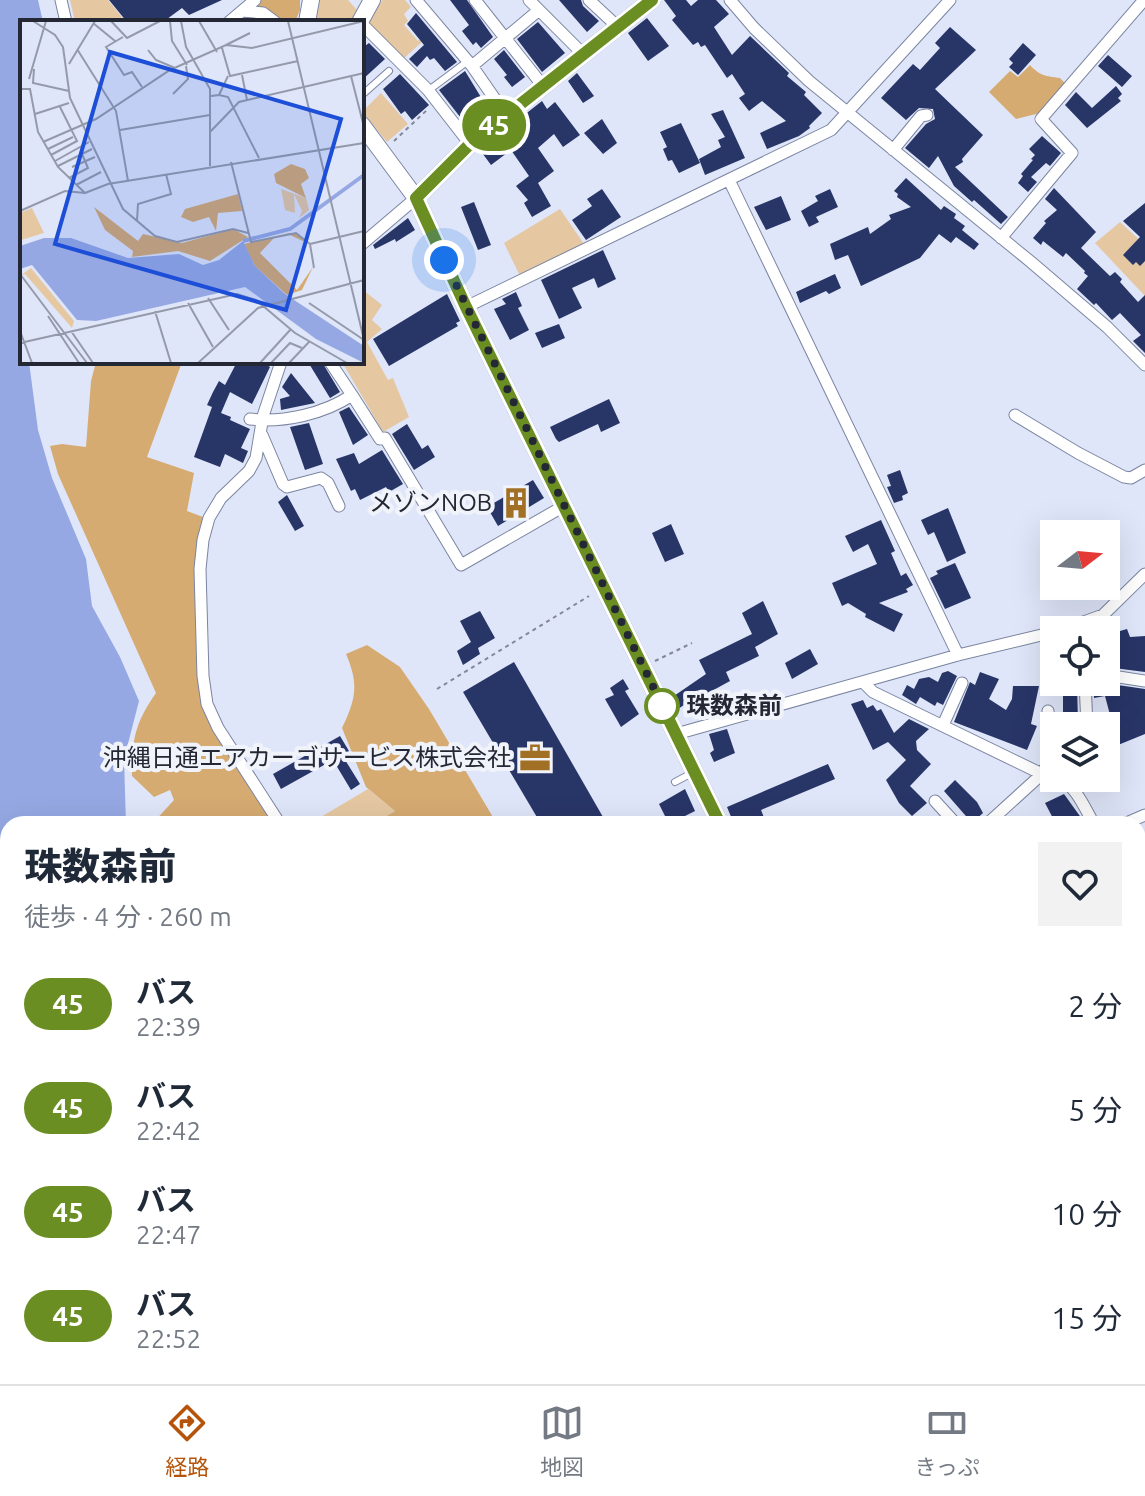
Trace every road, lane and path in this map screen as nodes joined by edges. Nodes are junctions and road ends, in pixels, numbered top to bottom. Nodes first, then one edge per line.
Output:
1 (61, 0) edge
2 (255, 0) edge
3 (311, 0) edge
4 (372, 0) edge
5 (416, 0) edge
6 (475, 0) edge
7 (529, 0) edge
8 (589, 0) edge
9 (730, 0) edge
10 (950, 0) edge
11 (1144, 0) edge
12 (648, 1) edge
13 (539, 10) junction
14 (242, 11) junction
15 (66, 20) edge
16 (231, 20) edge
17 (272, 20) edge
18 (307, 20) edge
19 (362, 20) edge
20 (364, 26) edge
21 (618, 27) junction
22 (506, 38) junction
23 (583, 54) junction
24 (470, 64) junction
25 (389, 71) dead end
26 (543, 86) junction
27 (428, 90) junction
28 (364, 93) edge
29 (437, 101) junction
30 (848, 112) junction
31 (506, 115) junction
32 (927, 115) dead end
33 (364, 128) edge
34 (470, 144) junction
35 (893, 150) junction
36 (382, 151) junction
37 (729, 180) junction
38 (416, 198) junction
39 (1001, 238) junction
40 (364, 242) edge
41 (466, 307) junction
42 (280, 364) edge
43 (331, 364) edge
44 (1145, 365) edge
45 (352, 395) junction
46 (1015, 415) dead end
47 (250, 419) dead end
48 (263, 420) junction
49 (262, 435) junction
50 (1145, 470) edge
51 (339, 506) dead end
52 (564, 506) junction
53 (1145, 574) edge
54 (604, 587) junction
55 (1100, 616) edge
56 (1040, 635) edge
57 (692, 643) dead end
58 (958, 655) junction
59 (643, 666) junction
60 (1120, 677) edge
61 (1145, 681) edge
62 (863, 682) junction
63 (962, 683) dead end
64 (437, 689) dead end
65 (943, 725) junction
66 (676, 734) junction
67 (1040, 770) edge
68 (694, 772) junction
69 (675, 782) dead end
70 (1040, 785) edge
71 (1074, 792) edge
72 (935, 801) dead end
73 (275, 816) edge
74 (716, 816) edge
75 (949, 816) edge
76 (998, 816) edge
77 (1089, 816) edge

1 - 15 street
2 - 14 street
3 - 18 street
4 - 19 street
5 - 24 street
6 - 22 street
7 - 13 street
8 - 21 street
9 - 30 street
10 - 30 street
11 - 39 street
12 - 21 street
13 - 22 street
13 - 23 street
14 - 16 street
14 - 17 street
20 - 27 street
21 - 23 street
22 - 24 street
22 - 26 street
23 - 26 street
24 - 27 lane
24 - 31 street
25 - 28 lane
26 - 31 street
27 - 29 street
29 - 34 street
29 - 36 path
30 - 35 street
30 - 37 street
31 - 34 street
32 - 35 street
33 - 36 street
34 - 38 street
35 - 39 street
36 - 38 street
37 - 41 street
37 - 58 street
38 - 40 street
38 - 41 street
39 - 44 street
41 - 52 street
42 - 48 street
43 - 45 street
45 - 48 street
45 - 52 street
46 - 50 street
47 - 48 street
48 - 49 street
49 - 51 street
49 - 73 street
52 - 54 street
53 - 55 street
54 - 59 street
54 - 64 path
56 - 58 street
57 - 59 path
58 - 62 street
59 - 66 street
60 - 61 street
62 - 65 street
62 - 66 street
63 - 65 street
65 - 67 street
66 - 68 street
68 - 69 lane
68 - 74 street
70 - 76 street
71 - 77 street
72 - 75 street

